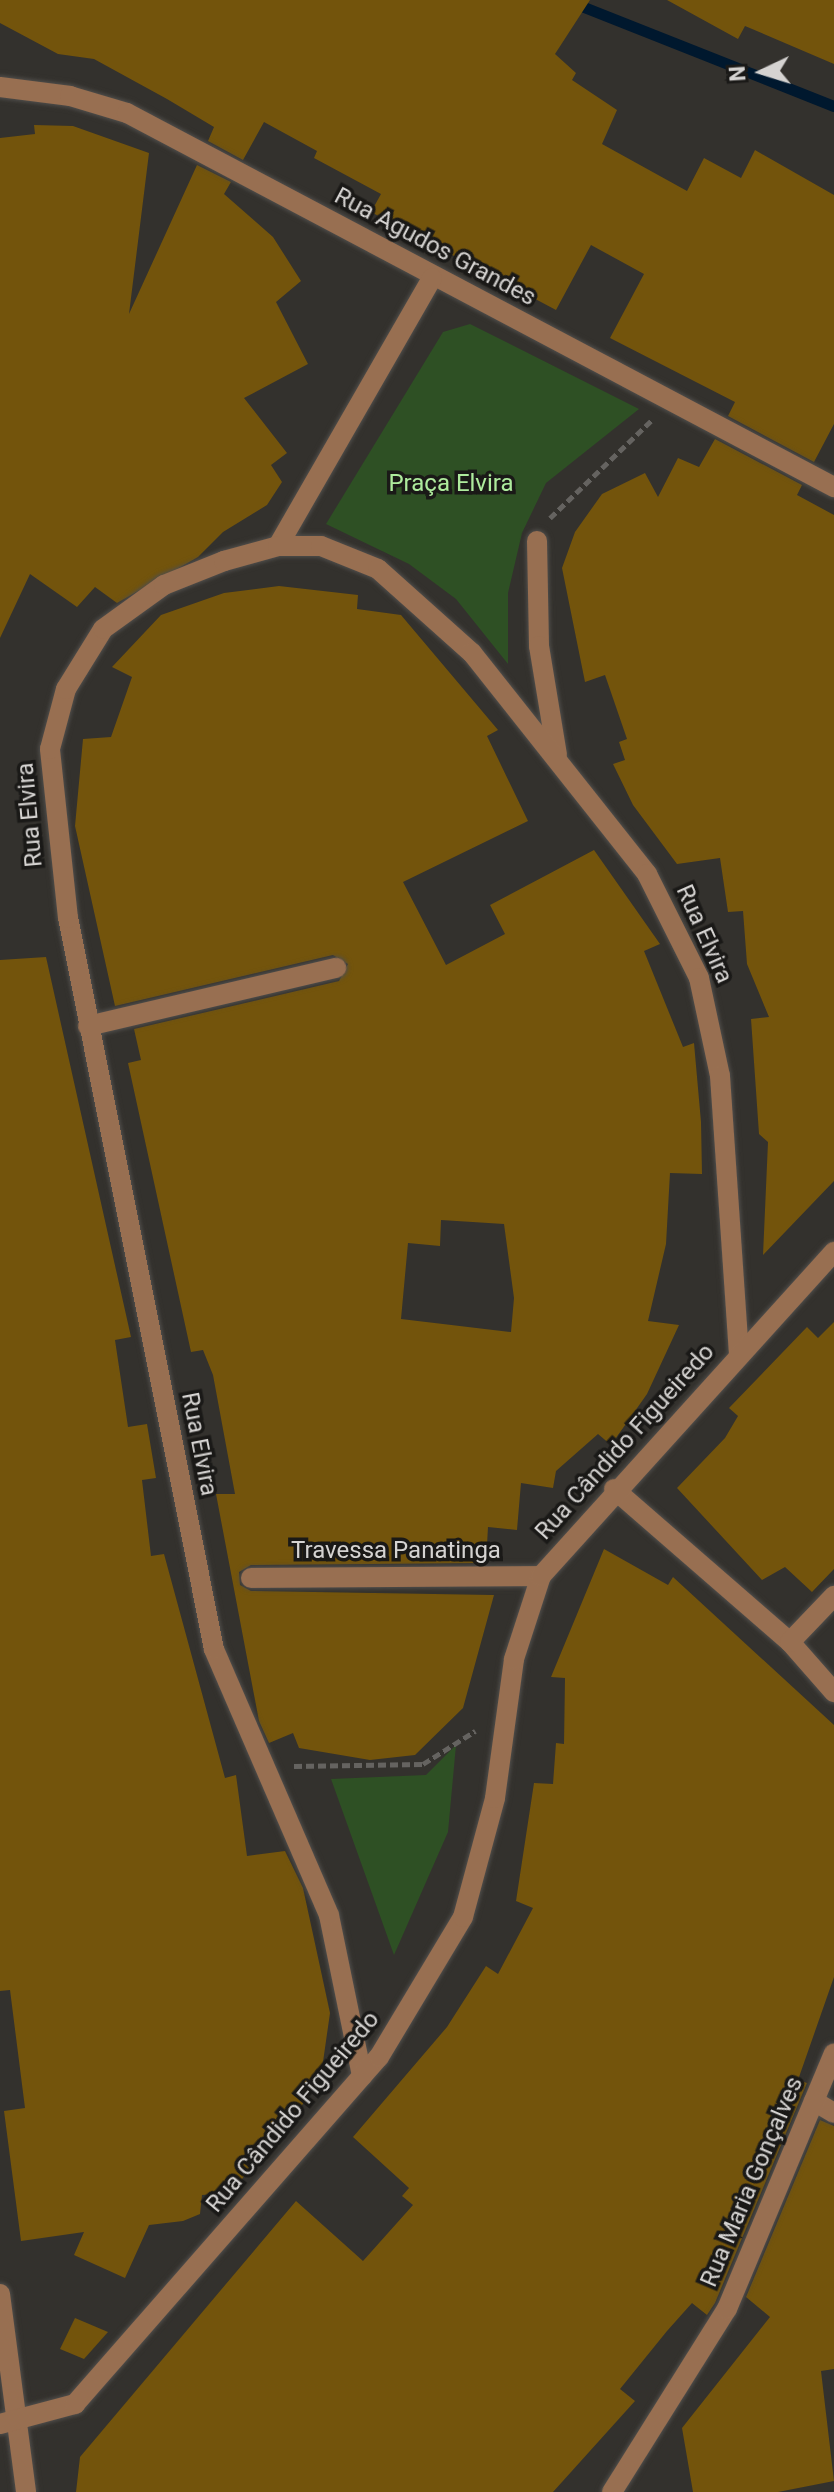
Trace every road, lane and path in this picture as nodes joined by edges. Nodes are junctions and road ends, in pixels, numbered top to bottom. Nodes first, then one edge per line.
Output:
1 (0, 87) edge
2 (432, 278) junction
3 (672, 399) junction
4 (834, 487) edge
5 (537, 541) joint
6 (278, 546) junction
7 (558, 756) junction
8 (336, 968) dead end
9 (88, 1026) junction
10 (834, 1252) edge
11 (739, 1355) junction
12 (614, 1489) junction
13 (541, 1576) junction
14 (251, 1578) dead end
15 (834, 1596) edge
16 (790, 1642) junction
17 (834, 1692) edge
18 (504, 1712) junction
19 (261, 1763) junction
20 (834, 2053) edge
21 (362, 2076) junction
22 (814, 2101) junction
23 (834, 2113) edge
24 (0, 2294) edge
25 (9, 2423) edge
26 (26, 2492) edge
27 (612, 2492) edge

1 - 2 street, Rua Agudos Grandes
2 - 3 street, Rua Agudos Grandes
2 - 6 street
3 - 4 street, Rua Agudos Grandes
3 - 5 path
5 - 7 street
6 - 7 street, Rua Elvira
6 - 9 street, Rua Elvira
7 - 11 street, Rua Elvira
8 - 9 street
9 - 19 street, Rua Elvira
10 - 11 street, Rua Cândido Figueiredo
11 - 12 street, Rua Cândido Figueiredo
12 - 13 street, Rua Cândido Figueiredo
12 - 16 street
13 - 14 street, Travessa Panatinga
13 - 18 street, Rua Cândido Figueiredo
15 - 16 street
16 - 17 street
18 - 19 path
18 - 21 street, Rua Cândido Figueiredo
19 - 21 street, Rua Elvira
20 - 22 street, Rua Maria Gonçalves
21 - 25 street, Rua Cândido Figueiredo
22 - 23 street
22 - 27 street, Rua Maria Gonçalves
24 - 25 street
25 - 26 street

